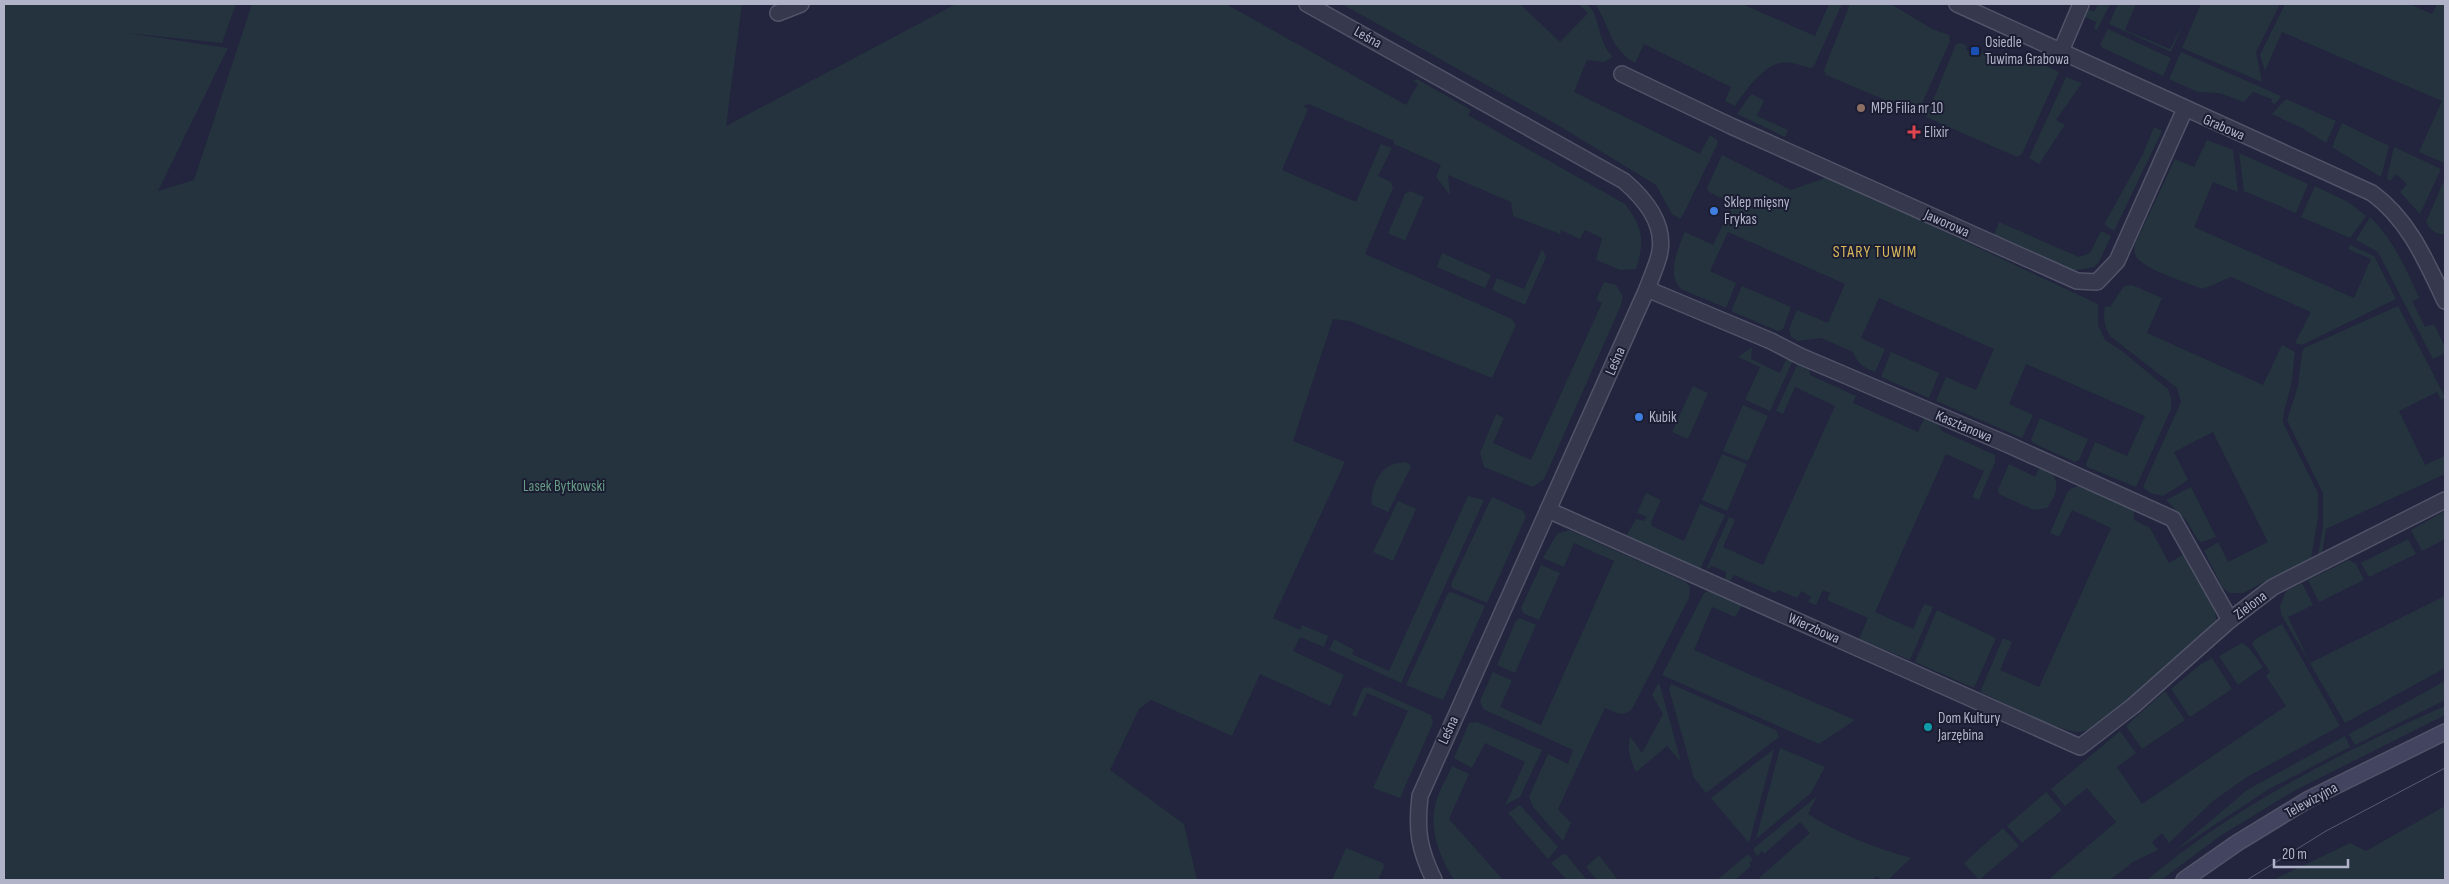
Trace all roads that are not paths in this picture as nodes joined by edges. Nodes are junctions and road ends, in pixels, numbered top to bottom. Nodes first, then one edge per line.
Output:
1 (801, 4) edge
2 (1307, 4) edge
3 (1958, 4) edge
4 (2081, 4) edge
5 (778, 13) dead end
6 (2061, 51) junction
7 (1622, 74) dead end
8 (2185, 109) junction
9 (1647, 289) junction
10 (2445, 301) edge
11 (2445, 500) edge
12 (1548, 510) junction
13 (2230, 620) junction
14 (2445, 732) edge
15 (2080, 747) joint
16 (1434, 880) edge
17 (2184, 880) edge

1 - 5 street
2 - 9 street, Leśna
3 - 6 street, Grabowa
4 - 6 street
6 - 8 street, Grabowa
7 - 8 street, Jaworowa
8 - 10 street, Grabowa
9 - 12 street, Leśna
9 - 13 street, Kasztanowa
11 - 13 street, Zielona
12 - 15 street, Wierzbowa
12 - 16 street, Leśna
13 - 15 street, Zielona
14 - 17 main road, Telewizyjna

